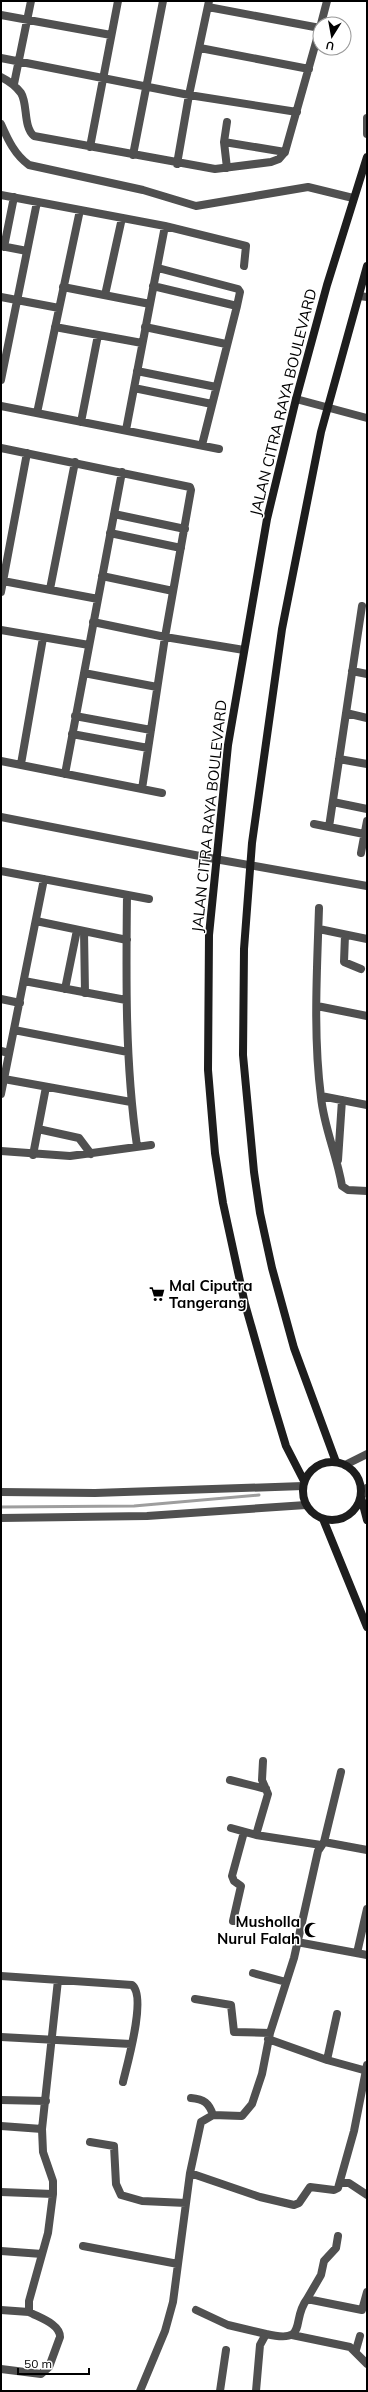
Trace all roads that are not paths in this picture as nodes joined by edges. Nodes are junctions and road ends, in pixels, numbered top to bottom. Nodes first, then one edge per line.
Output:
1 (31, 1) edge
2 (118, 1) edge
3 (163, 1) edge
4 (327, 1) edge
5 (209, 4) edge
6 (1, 15) edge
7 (323, 16) edge
8 (28, 20) junction
9 (312, 26) edge
10 (111, 35) junction
11 (200, 48) junction
12 (312, 56) edge
13 (1, 58) edge
14 (18, 62) junction
15 (309, 69) junction
16 (1, 76) edge
17 (103, 78) junction
18 (14, 84) junction
19 (146, 86) junction
20 (189, 94) junction
21 (297, 112) junction
22 (367, 118) edge
23 (227, 122) dead end
24 (1, 124) edge
25 (367, 134) edge
26 (224, 142) junction
27 (90, 147) junction
28 (285, 152) junction
29 (133, 156) junction
30 (367, 157) edge
31 (177, 164) junction
32 (226, 168) junction
33 (365, 169) edge
34 (1, 195) edge
35 (14, 197) junction
36 (353, 198) junction
37 (37, 202) junction
38 (80, 210) junction
39 (122, 218) junction
40 (165, 226) junction
41 (3, 246) edge
42 (27, 251) junction
43 (244, 266) dead end
44 (367, 266) edge
45 (158, 268) junction
46 (153, 286) junction
47 (63, 287) junction
48 (106, 295) junction
49 (363, 296) edge
50 (1, 297) edge
51 (17, 300) junction
52 (150, 304) junction
53 (237, 306) junction
54 (59, 308) junction
55 (145, 327) junction
56 (55, 328) junction
57 (98, 335) junction
58 (142, 343) junction
59 (226, 344) junction
60 (4, 346) edge
61 (3, 363) edge
62 (137, 371) junction
63 (1, 380) edge
64 (216, 387) junction
65 (134, 388) junction
66 (296, 399) junction
67 (212, 404) junction
68 (1, 406) edge
69 (328, 408) junction
70 (37, 413) junction
71 (367, 418) edge
72 (81, 422) junction
73 (126, 430) junction
74 (202, 445) junction
75 (1, 448) edge
76 (220, 449) dead end
77 (27, 453) junction
78 (75, 462) junction
79 (122, 472) junction
80 (114, 514) junction
81 (184, 529) junction
82 (110, 533) junction
83 (181, 548) junction
84 (4, 555) edge
85 (102, 576) junction
86 (3, 581) junction
87 (50, 589) junction
88 (173, 591) junction
89 (1, 592) edge
90 (98, 599) junction
91 (362, 606) dead end
92 (93, 622) junction
93 (363, 629) edge
94 (1, 630) edge
95 (165, 637) junction
96 (43, 638) junction
97 (89, 645) junction
98 (244, 650) junction
99 (352, 672) junction
100 (84, 673) junction
101 (367, 674) edge
102 (157, 687) junction
103 (346, 713) junction
104 (76, 716) junction
105 (367, 718) edge
106 (151, 730) junction
107 (72, 734) junction
108 (148, 748) junction
109 (340, 759) junction
110 (1, 761) edge
111 (21, 764) junction
112 (367, 764) edge
113 (65, 774) junction
114 (142, 789) junction
115 (162, 793) dead end
116 (333, 802) junction
117 (367, 809) edge
118 (1, 817) edge
119 (367, 821) edge
120 (314, 824) dead end
121 (329, 827) junction
122 (364, 834) junction
123 (361, 852) dead end
124 (215, 859) junction
125 (250, 865) junction
126 (1, 871) edge
127 (44, 879) junction
128 (367, 886) edge
129 (127, 895) junction
130 (149, 899) dead end
131 (319, 908) dead end
132 (36, 921) junction
133 (319, 929) junction
134 (80, 930) junction
135 (346, 935) junction
136 (367, 939) edge
137 (127, 940) junction
138 (361, 969) dead end
139 (24, 982) junction
140 (64, 989) junction
141 (85, 993) junction
142 (1, 999) edge
143 (126, 1000) junction
144 (20, 1002) junction
145 (317, 1006) junction
146 (367, 1016) edge
147 (14, 1030) junction
148 (5, 1052) edge
149 (128, 1052) junction
150 (4, 1079) junction
151 (46, 1087) junction
152 (1, 1094) edge
153 (321, 1096) junction
154 (342, 1100) junction
155 (130, 1102) junction
156 (367, 1106) edge
157 (38, 1129) junction
158 (151, 1145) dead end
159 (137, 1146) junction
160 (1, 1151) edge
161 (90, 1154) junction
162 (33, 1155) junction
163 (338, 1162) junction
164 (367, 1191) edge
165 (367, 1454) edge
166 (336, 1462) junction
167 (345, 1465) junction
168 (304, 1484) junction
169 (367, 1488) edge
170 (1, 1492) edge
171 (361, 1496) junction
172 (306, 1505) junction
173 (1, 1518) edge
174 (323, 1519) junction
175 (367, 1520) edge
176 (367, 1627) edge
177 (263, 1761) dead end
178 (341, 1772) dead end
179 (230, 1780) dead end
180 (266, 1789) junction
181 (231, 1828) dead end
182 (244, 1832) junction
183 (256, 1835) junction
184 (323, 1843) junction
185 (367, 1850) edge
186 (367, 1909) edge
187 (233, 1921) dead end
188 (297, 1942) junction
189 (357, 1952) junction
190 (367, 1955) edge
191 (253, 1973) dead end
192 (1, 1976) edge
193 (58, 1980) junction
194 (286, 1982) junction
195 (195, 1999) dead end
196 (337, 2014) dead end
197 (269, 2036) junction
198 (1, 2037) edge
199 (53, 2040) junction
200 (131, 2044) junction
201 (327, 2060) junction
202 (367, 2069) edge
203 (123, 2082) dead end
204 (192, 2098) dead end
205 (1, 2100) edge
206 (46, 2101) junction
207 (213, 2115) junction
208 (1, 2126) edge
209 (42, 2129) junction
210 (90, 2142) dead end
211 (190, 2173) junction
212 (340, 2183) junction
213 (1, 2192) edge
214 (53, 2194) junction
215 (367, 2195) edge
216 (186, 2203) junction
217 (338, 2236) dead end
218 (83, 2246) dead end
219 (1, 2251) edge
220 (42, 2254) junction
221 (178, 2264) junction
222 (367, 2292) edge
223 (307, 2300) junction
224 (1, 2310) edge
225 (196, 2310) dead end
226 (29, 2312) junction
227 (266, 2334) junction
228 (292, 2335) junction
229 (360, 2336) dead end
230 (226, 2350) dead end
231 (356, 2350) junction
232 (367, 2364) edge
233 (1, 2369) edge
234 (140, 2391) edge
235 (220, 2391) edge
236 (256, 2391) edge

1 - 8 street
2 - 10 street
3 - 19 street
4 - 7 street
5 - 9 street
5 - 11 street
6 - 8 street
8 - 10 street
8 - 14 street
10 - 17 street
11 - 15 street
11 - 20 street
12 - 15 street
13 - 14 street
14 - 17 street
14 - 18 street
15 - 21 street
16 - 18 street
17 - 19 street
17 - 27 street
18 - 27 street
19 - 20 street
19 - 29 street
20 - 21 street
20 - 31 street
21 - 28 street
22 - 25 street
23 - 26 street
24 - 36 street
26 - 28 street
26 - 32 street
27 - 29 street
28 - 32 street
29 - 31 street
30 - 33 main road, JALAN CITRA RAYA BOULEVARD
31 - 32 street
33 - 36 main road, JALAN CITRA RAYA BOULEVARD
34 - 35 street
35 - 37 street
35 - 41 street
36 - 66 main road, JALAN CITRA RAYA BOULEVARD
37 - 38 street
37 - 42 street
38 - 39 street
38 - 47 street
39 - 40 street
39 - 48 street
40 - 43 street
40 - 45 street
41 - 42 street
42 - 51 street
44 - 49 main road
45 - 46 street
45 - 53 street
46 - 52 street
46 - 53 street
47 - 48 street
47 - 54 street
48 - 52 street
49 - 69 main road
50 - 51 street
51 - 54 street
51 - 60 street
52 - 55 street
53 - 59 street
54 - 56 street
55 - 58 street
55 - 59 street
56 - 57 street
56 - 70 street
57 - 58 street
57 - 72 street
58 - 62 street
59 - 64 street
60 - 61 street
61 - 63 street
62 - 64 street
62 - 65 street
64 - 67 street
65 - 67 street
65 - 73 street
66 - 69 street
66 - 98 main road, JALAN CITRA RAYA BOULEVARD
67 - 74 street
68 - 70 street
69 - 71 street
69 - 125 main road
70 - 72 street
72 - 73 street
73 - 74 street
74 - 76 street
75 - 77 street
77 - 78 street
77 - 84 street
78 - 79 street
78 - 87 street
79 - 80 street
79 - 81 street
80 - 81 street
80 - 82 street
81 - 83 street
82 - 83 street
82 - 85 street
83 - 88 street
84 - 86 street
85 - 88 street
85 - 90 street
86 - 87 street
86 - 89 street
87 - 90 street
88 - 95 street
90 - 92 street
91 - 93 street
92 - 95 street
92 - 97 street
93 - 99 street
94 - 96 street
95 - 98 street
95 - 102 street
96 - 97 street
96 - 111 street
97 - 100 street
98 - 124 main road, JALAN CITRA RAYA BOULEVARD
99 - 101 street
99 - 103 street
100 - 102 street
100 - 104 street
102 - 106 street
103 - 105 street
103 - 109 street
104 - 106 street
104 - 107 street
106 - 108 street
107 - 108 street
107 - 113 street
108 - 114 street
109 - 112 street
109 - 116 street
110 - 111 street
111 - 113 street
113 - 114 street
114 - 115 street
116 - 117 street
116 - 121 street
118 - 124 street
119 - 122 street
120 - 121 street
121 - 122 street
122 - 123 street
124 - 125 street
124 - 168 main road, JALAN CITRA RAYA BOULEVARD
125 - 128 street
125 - 166 main road
126 - 127 street
127 - 129 street
127 - 132 street
129 - 130 street
129 - 137 street
131 - 133 street
132 - 134 street
132 - 139 street
133 - 135 street
133 - 145 street
134 - 137 street
134 - 140 street
134 - 141 street
135 - 136 street
135 - 138 street
137 - 143 street
139 - 140 street
139 - 144 street
140 - 141 street
141 - 143 street
142 - 144 street
143 - 149 street
144 - 147 street
145 - 146 street
145 - 153 street
147 - 148 street
147 - 149 street
148 - 150 street
149 - 155 street
150 - 151 street
150 - 152 street
151 - 155 street
151 - 157 street
153 - 154 street
153 - 163 street
154 - 156 street
154 - 163 street
155 - 159 street
157 - 161 street
157 - 162 street
158 - 159 street
159 - 161 street
160 - 162 street
161 - 162 street
163 - 164 street
165 - 167 street
166 - 167 main road
166 - 168 main road
167 - 171 main road
168 - 170 street
168 - 172 main road
169 - 171 street
171 - 174 main road
171 - 175 main road
172 - 173 street
172 - 174 main road
174 - 176 main road
177 - 180 street
178 - 184 street
179 - 180 street
180 - 183 street
181 - 182 street
182 - 183 street
182 - 187 street
183 - 184 street
184 - 185 street
184 - 188 street
186 - 189 street
188 - 189 street
188 - 194 street
189 - 190 street
191 - 194 street
192 - 193 street
193 - 199 street
193 - 200 street
194 - 197 street
195 - 197 street
196 - 201 street
197 - 201 street
197 - 207 street
198 - 199 street
199 - 200 street
199 - 206 street
200 - 203 street
201 - 202 street
202 - 212 street
204 - 207 street
205 - 206 street
206 - 209 street
207 - 211 street
208 - 209 street
209 - 214 street
210 - 216 street
211 - 212 street
211 - 216 street
212 - 215 street
213 - 214 street
214 - 220 street
216 - 221 street
217 - 223 street
218 - 221 street
219 - 220 street
220 - 226 street
221 - 234 street
222 - 223 street
223 - 228 street
224 - 226 street
225 - 227 street
226 - 233 street
227 - 228 street
227 - 236 street
228 - 231 street
229 - 231 street
230 - 235 street
231 - 232 street

